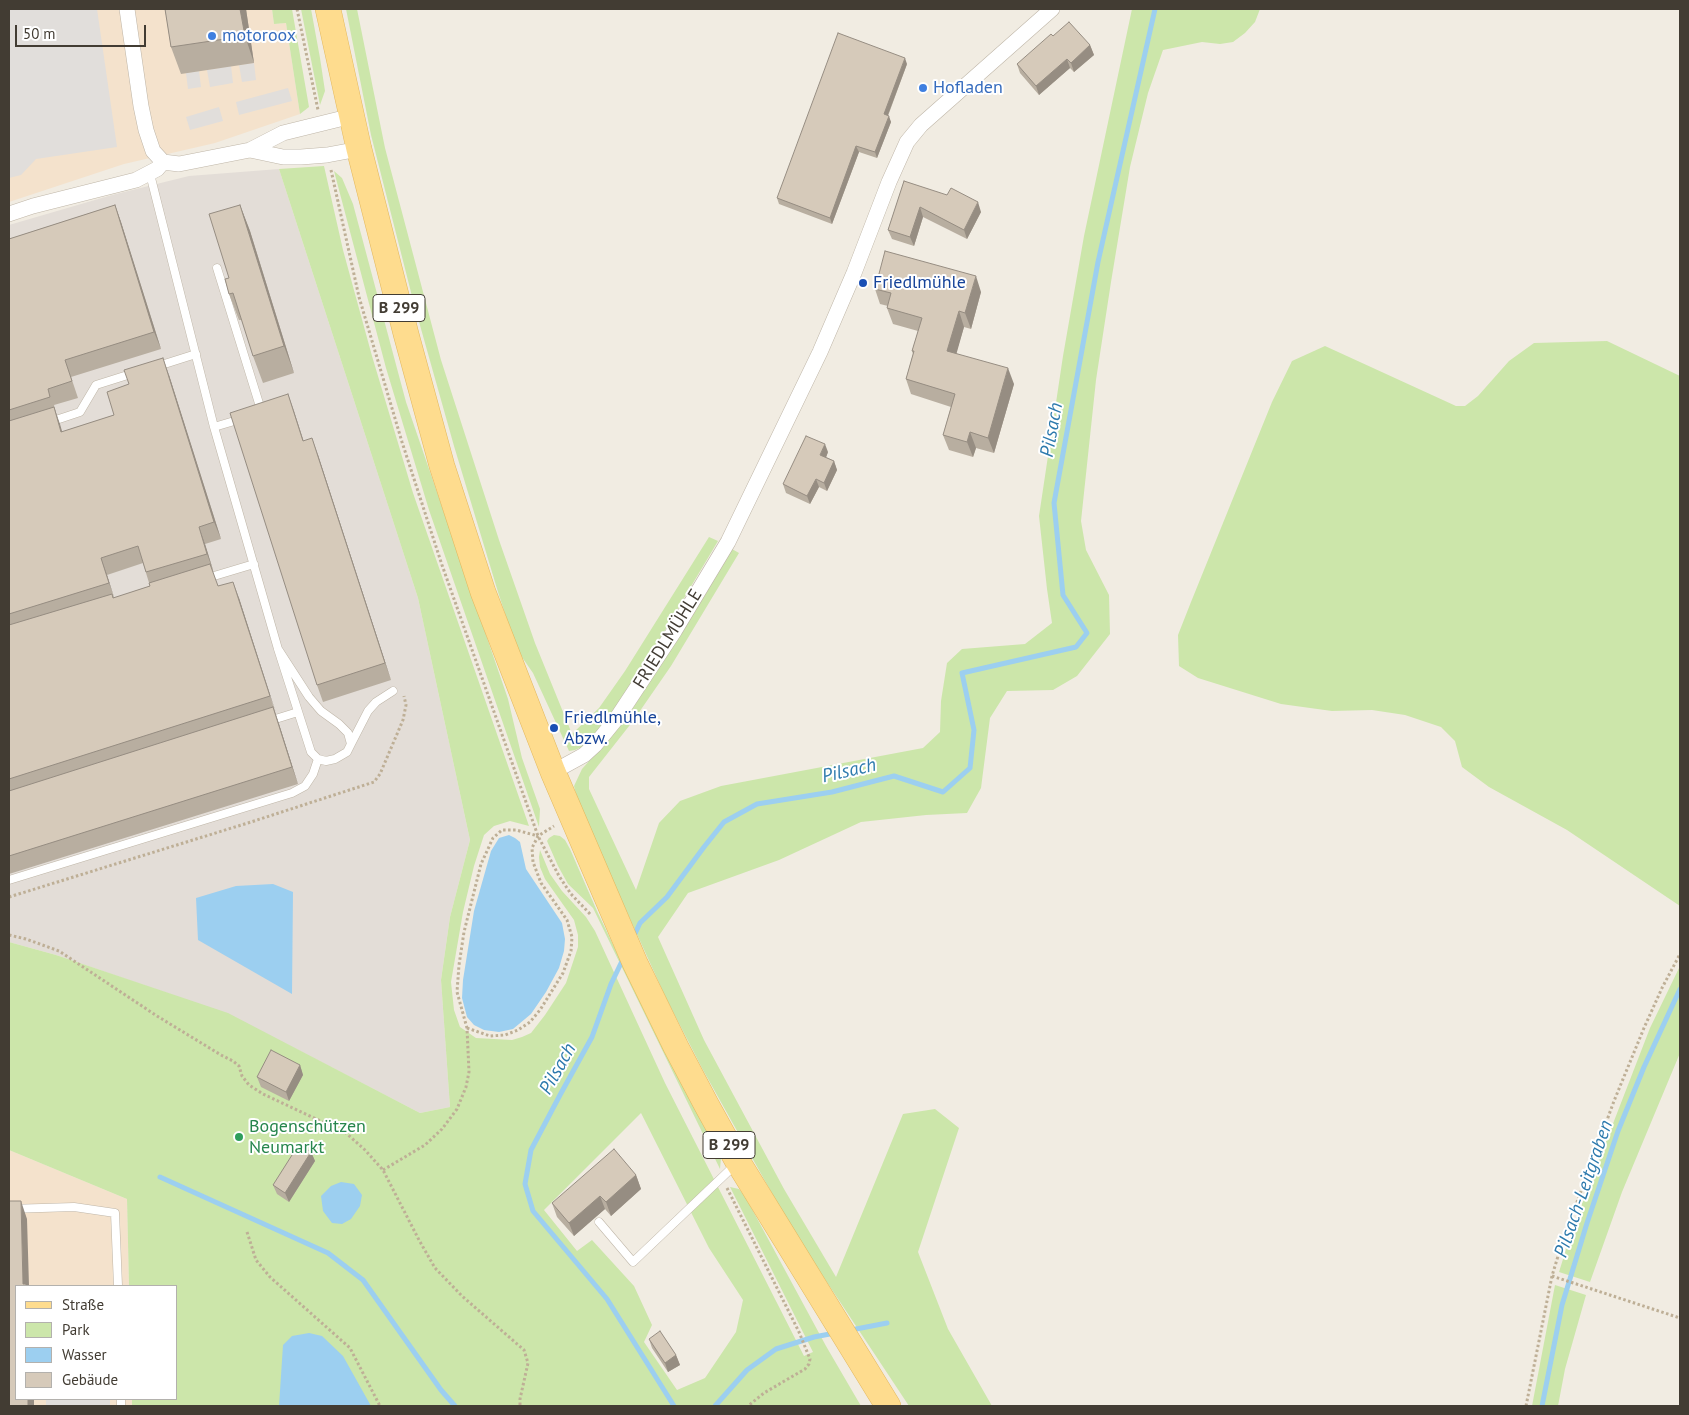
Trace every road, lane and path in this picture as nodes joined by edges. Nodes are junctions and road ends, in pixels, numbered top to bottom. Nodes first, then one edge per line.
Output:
1 (127, 9) edge
2 (297, 9) edge
3 (328, 9) edge
4 (1052, 9) edge
5 (316, 103) dead end
6 (352, 116) junction
7 (359, 149) junction
8 (250, 150) junction
9 (163, 162) junction
10 (331, 172) dead end
11 (150, 174) junction
12 (9, 214) edge
13 (217, 268) edge
14 (196, 354) junction
15 (150, 368) edge
16 (142, 371) edge
17 (44, 423) edge
18 (214, 427) junction
19 (254, 564) junction
20 (197, 581) edge
21 (278, 649) junction
22 (393, 690) dead end
23 (298, 712) junction
24 (261, 724) edge
25 (351, 744) junction
26 (318, 759) junction
27 (553, 772) junction
28 (538, 836) junction
29 (9, 880) edge
30 (604, 918) junction
31 (9, 935) edge
32 (1680, 954) edge
33 (467, 1028) junction
34 (738, 1162) junction
35 (383, 1170) junction
36 (9, 1209) edge
37 (599, 1222) dead end
38 (247, 1232) dead end
39 (1552, 1276) junction
40 (118, 1285) edge
41 (1680, 1318) edge
42 (799, 1332) dead end
43 (380, 1406) edge
44 (520, 1406) edge
45 (748, 1406) edge
46 (888, 1406) edge
47 (1526, 1406) edge

1 - 9 street
2 - 5 path
3 - 6 main road, B 299
4 - 27 street, FRIEDLMÜHLE
6 - 7 main road, B 299
6 - 8 street
7 - 8 street
7 - 27 main road, B 299
8 - 9 street
9 - 11 street
10 - 28 path
11 - 12 street
11 - 14 lane
13 - 18 lane
14 - 15 lane
14 - 18 lane
16 - 17 lane
18 - 19 lane
19 - 20 lane
19 - 21 lane
21 - 23 lane
21 - 25 lane
22 - 25 lane
23 - 24 lane
23 - 26 lane
25 - 26 lane
26 - 29 lane
27 - 30 main road, B 299
28 - 30 path
28 - 33 path
28 - 33 path
30 - 34 main road, B 299
31 - 35 path
32 - 39 path
33 - 35 path
34 - 37 lane
34 - 46 main road, B 299
35 - 44 path
36 - 40 lane
38 - 43 path
39 - 41 path
39 - 47 path
42 - 45 path

